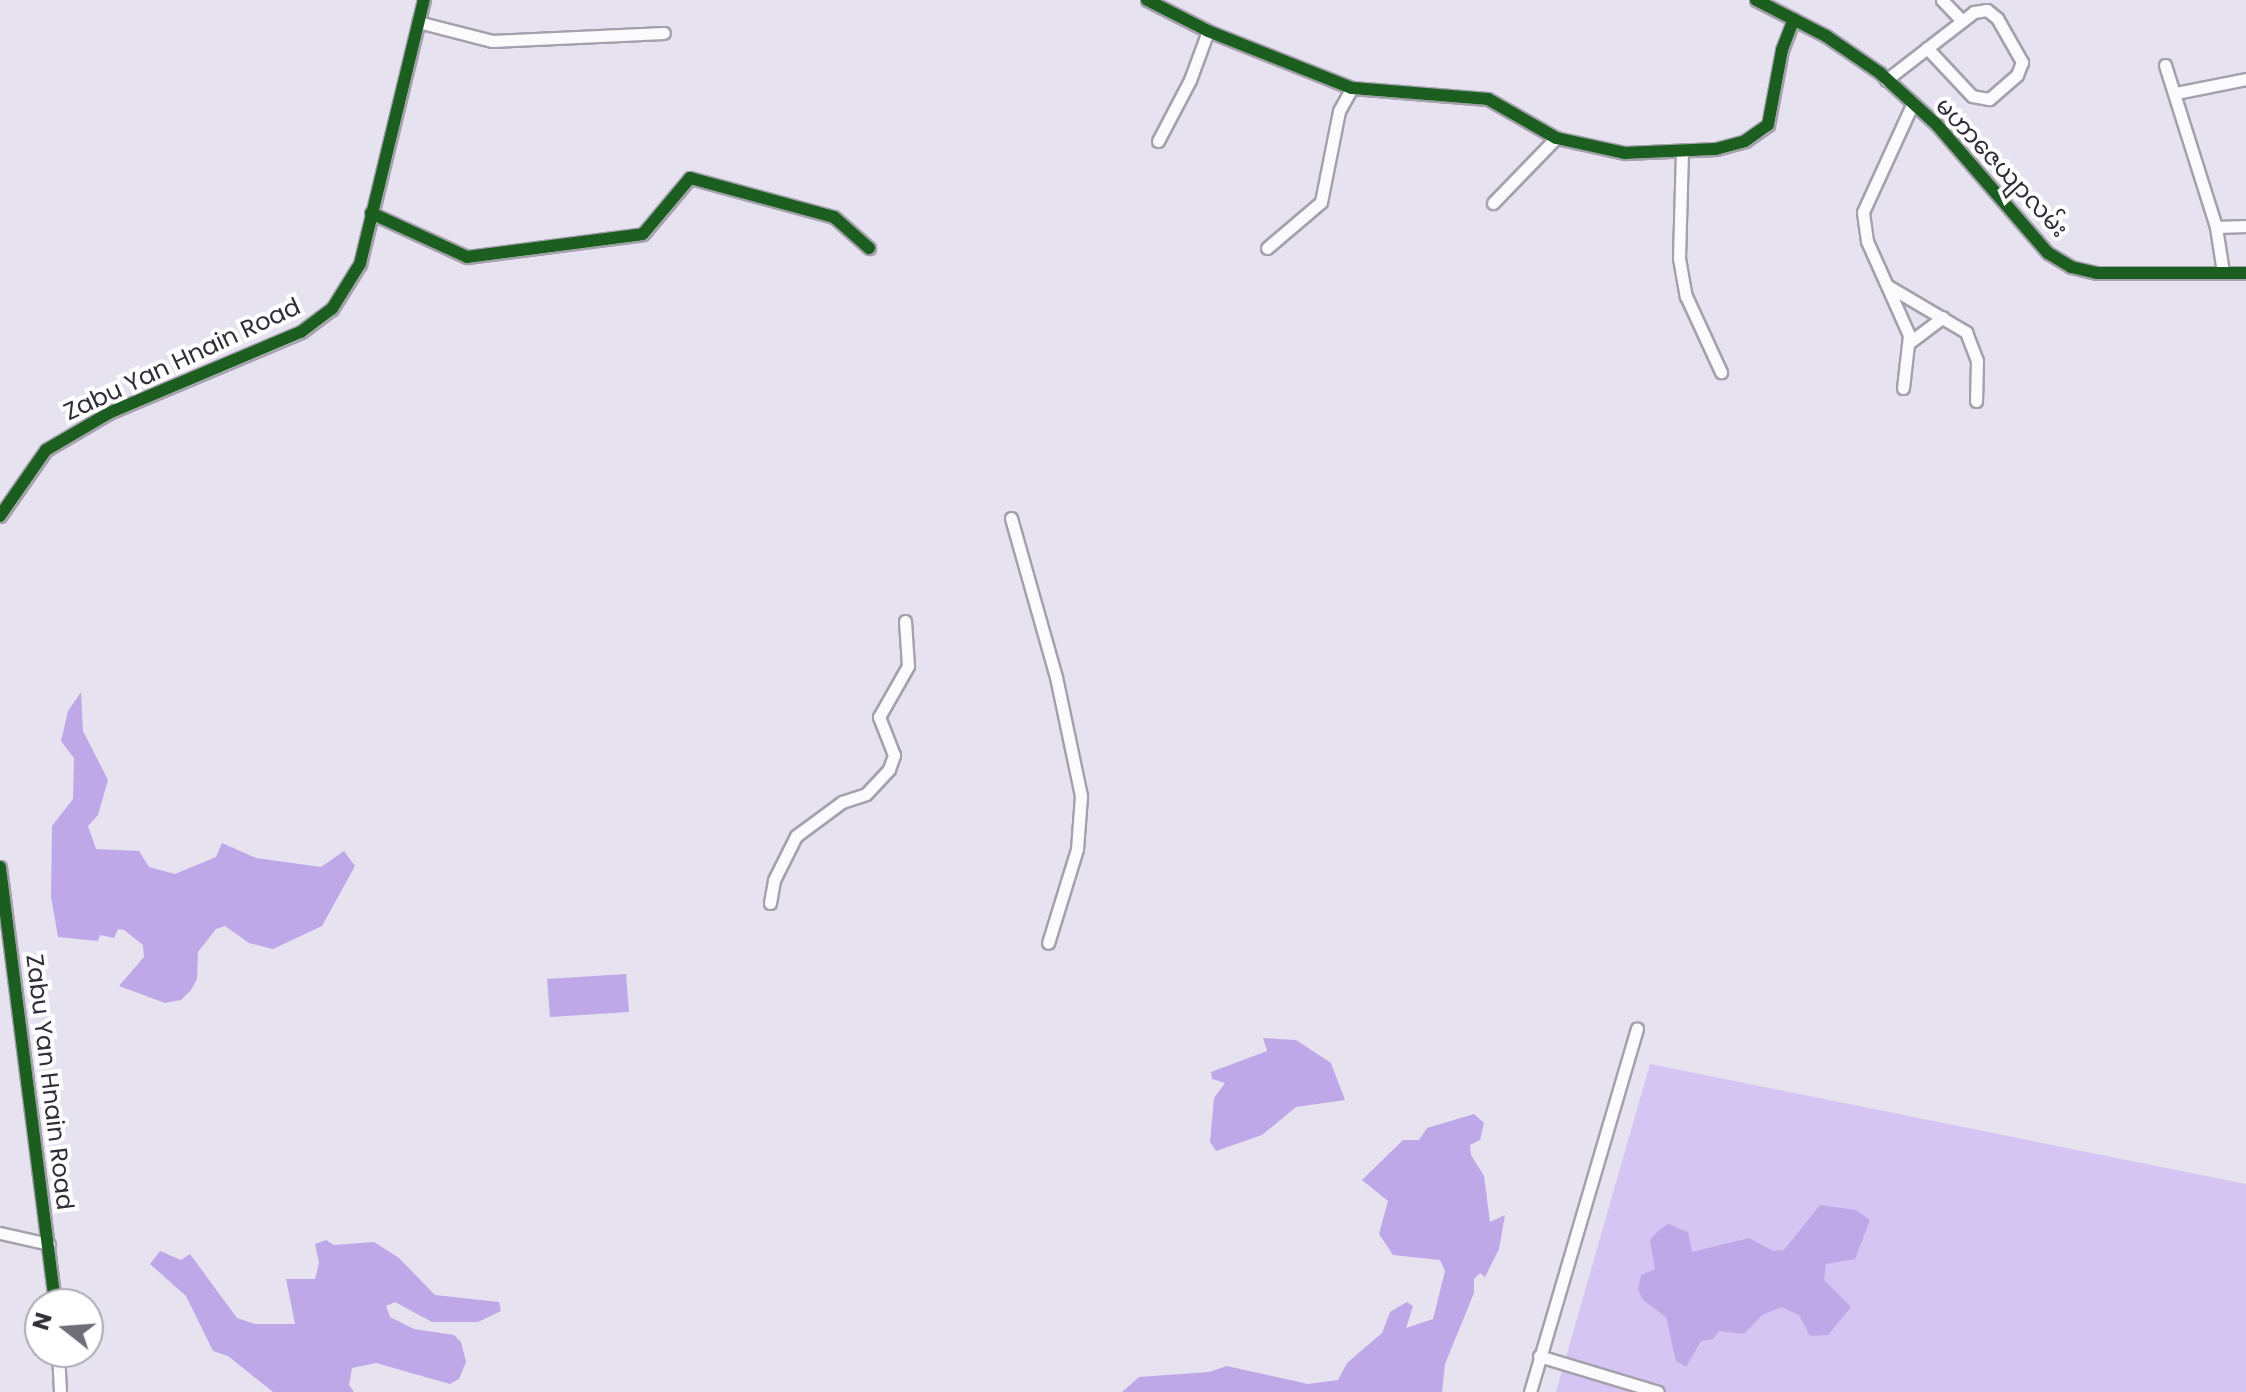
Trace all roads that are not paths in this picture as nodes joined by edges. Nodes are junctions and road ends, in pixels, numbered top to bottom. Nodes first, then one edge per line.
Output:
1 (424, 0) edge
2 (1147, 0) edge
3 (1756, 0) edge
4 (1942, 0) edge
5 (1794, 19) junction
6 (1962, 21) junction
7 (418, 22) junction
8 (1208, 31) junction
9 (664, 33) dead end
10 (1927, 48) junction
11 (2165, 65) dead end
12 (2246, 79) edge
13 (1886, 80) junction
14 (1352, 88) junction
15 (2176, 93) junction
16 (1913, 103) junction
17 (1556, 138) junction
18 (1158, 141) dead end
19 (1682, 151) junction
20 (1493, 203) dead end
21 (371, 213) junction
22 (2246, 226) edge
23 (2216, 227) junction
24 (869, 248) dead end
25 (1267, 248) dead end
26 (2223, 272) junction
27 (2246, 273) edge
28 (1888, 285) junction
29 (1943, 317) junction
30 (1910, 342) junction
31 (1721, 372) dead end
32 (1903, 388) dead end
33 (1976, 401) dead end
34 (0, 516) edge
35 (1011, 518) dead end
36 (905, 621) dead end
37 (0, 867) edge
38 (770, 903) dead end
39 (1048, 943) dead end
40 (1637, 1028) dead end
41 (0, 1233) edge
42 (49, 1244) junction
43 (53, 1288) edge
44 (1539, 1356) junction
45 (59, 1368) edge
46 (60, 1392) edge
47 (1530, 1392) edge
48 (1658, 1392) edge

1 - 7 street, Zabu Yan Hnain Road
2 - 8 street
3 - 5 street, မဟာဇေယျာလမ်း
4 - 6 street
5 - 13 street, မဟာဇေယျာလမ်း
5 - 19 street
6 - 10 street
6 - 10 street
7 - 9 street
7 - 21 street, Zabu Yan Hnain Road
8 - 14 street
8 - 18 street
10 - 13 street
11 - 15 street
12 - 15 street
13 - 16 street, မဟာဇေယျာလမ်း
14 - 17 street
14 - 25 street
15 - 23 street
16 - 26 street, မဟာဇေယျာလမ်း
16 - 28 street
17 - 19 street
17 - 20 street
19 - 31 street
21 - 24 street
21 - 34 street, Zabu Yan Hnain Road
22 - 23 street
23 - 26 street
26 - 27 street, မဟာဇေယျာလမ်း
28 - 29 street
28 - 30 street
29 - 30 street
29 - 33 street
30 - 32 street
35 - 39 street
36 - 38 street
37 - 42 street, Zabu Yan Hnain Road
40 - 44 street
41 - 42 street
42 - 43 street, Zabu Yan Hnain Road
44 - 47 street
44 - 48 street
45 - 46 street

